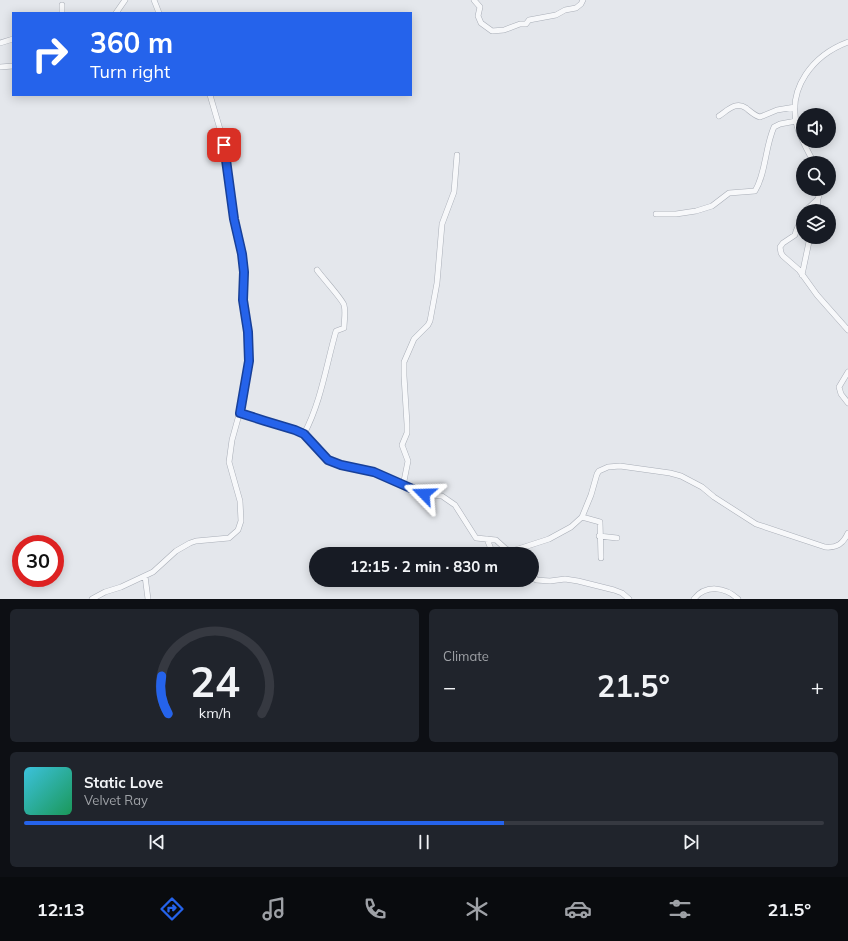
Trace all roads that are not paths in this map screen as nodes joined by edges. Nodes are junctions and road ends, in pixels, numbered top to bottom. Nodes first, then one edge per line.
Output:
1 (125, 0) edge
2 (154, 0) edge
3 (474, 0) edge
4 (583, 0) edge
5 (62, 5) dead end
6 (62, 12) edge
7 (117, 12) edge
8 (159, 12) edge
9 (12, 39) edge
10 (848, 42) edge
11 (0, 43) edge
12 (12, 66) edge
13 (0, 67) edge
14 (210, 96) edge
15 (795, 107) junction
16 (719, 116) dead end
17 (796, 121) joint
18 (457, 155) dead end
19 (819, 196) edge
20 (818, 199) junction
21 (813, 204) edge
22 (818, 204) edge
23 (656, 214) dead end
24 (796, 231) edge
25 (808, 244) edge
26 (317, 270) dead end
27 (802, 274) junction
28 (848, 330) edge
29 (848, 372) edge
30 (848, 403) edge
31 (240, 413) junction
32 (304, 434) junction
33 (404, 486) junction
34 (582, 517) junction
35 (848, 533) edge
36 (600, 536) junction
37 (617, 538) dead end
38 (487, 539) junction
39 (490, 547) edge
40 (504, 547) edge
41 (524, 547) edge
42 (601, 558) dead end
43 (145, 576) junction
44 (539, 580) edge
45 (92, 599) edge
46 (148, 599) edge
47 (629, 599) edge
48 (694, 599) edge
49 (738, 599) edge

1 - 7 street
2 - 8 street
3 - 4 street
5 - 6 street
9 - 11 street
10 - 15 street
12 - 13 street
14 - 31 street
15 - 16 street
15 - 17 street
17 - 23 street
18 - 33 street
19 - 20 street
20 - 21 street
20 - 22 street
24 - 27 street
25 - 27 street
26 - 32 street
27 - 28 street
29 - 30 street
31 - 32 street
31 - 43 street
32 - 33 street
33 - 38 street
34 - 35 street
34 - 36 street
34 - 41 street
36 - 37 street
36 - 42 street
38 - 39 street
38 - 40 street
43 - 45 street
43 - 46 street
44 - 47 street
48 - 49 street

